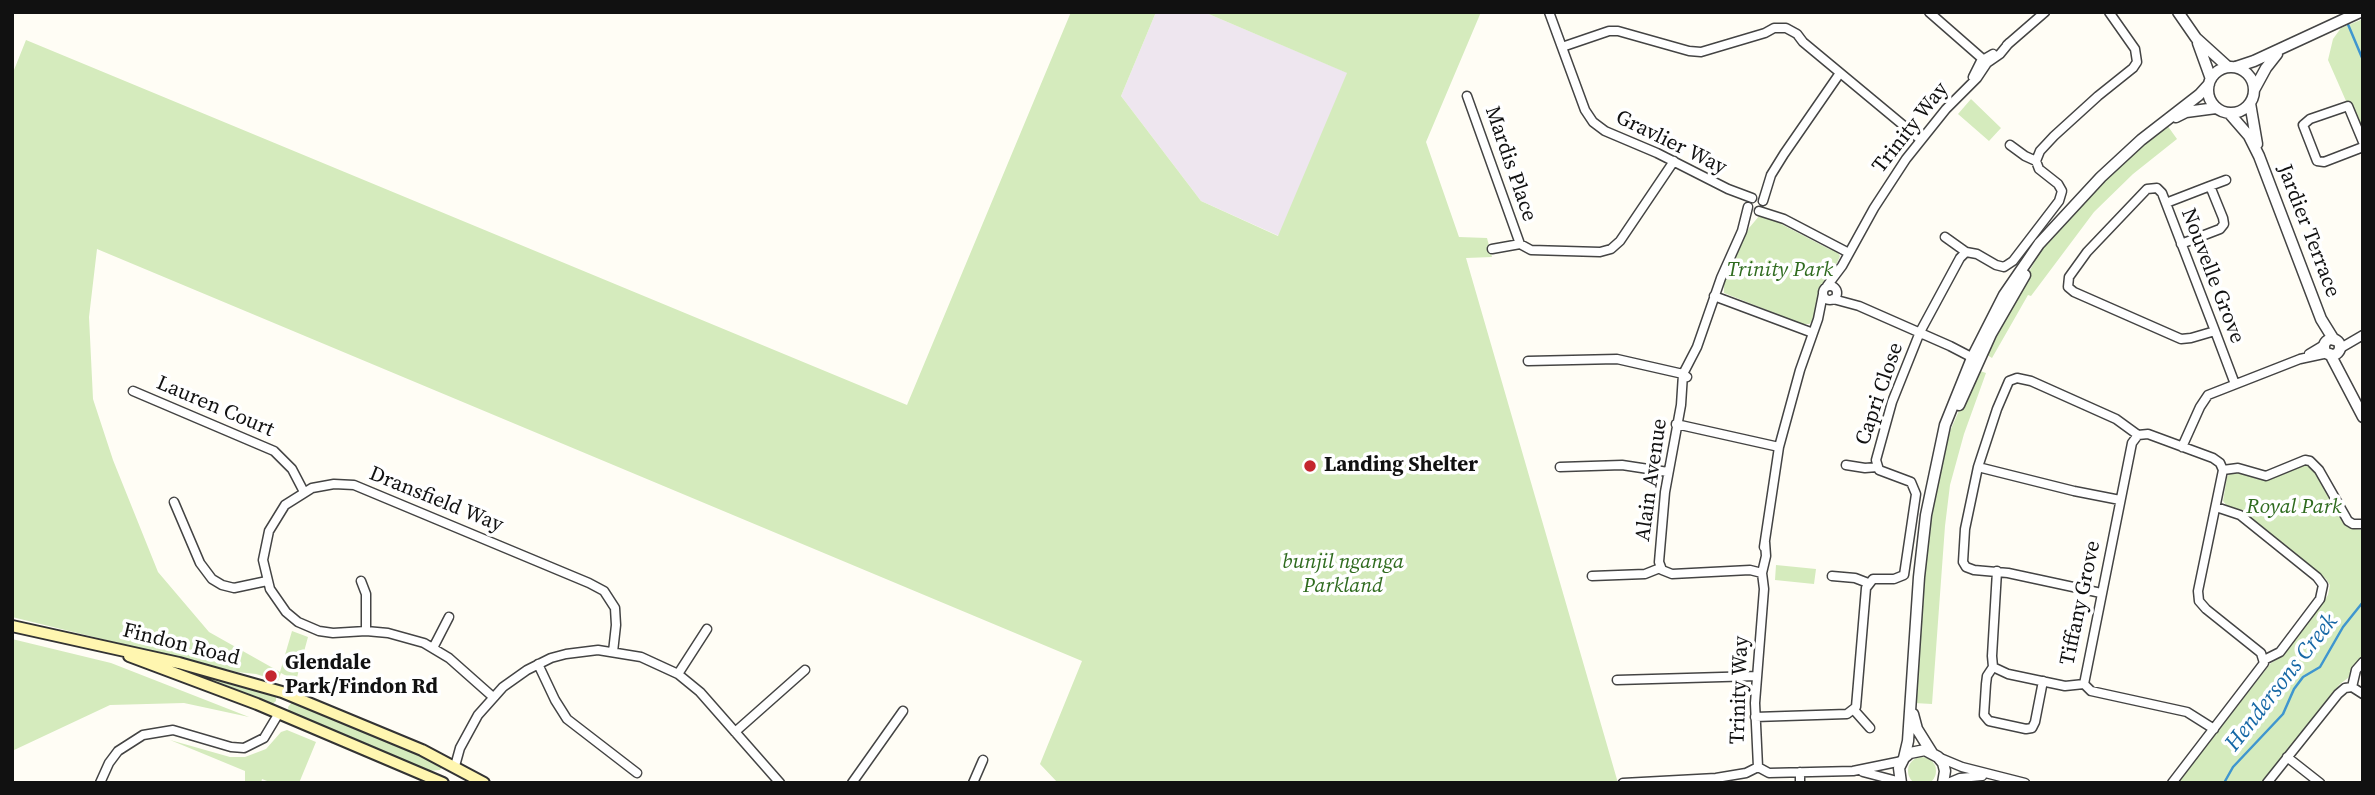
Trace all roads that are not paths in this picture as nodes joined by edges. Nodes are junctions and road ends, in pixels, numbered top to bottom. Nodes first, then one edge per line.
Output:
1 (1549, 12) edge
2 (1930, 12) edge
3 (2045, 12) edge
4 (2109, 12) edge
5 (2178, 12) edge
6 (2356, 14) edge
7 (2196, 38) junction
8 (1562, 47) junction
9 (2282, 48) junction
10 (1984, 61) junction
11 (2231, 67) junction
12 (1840, 72) junction
13 (2210, 81) junction
14 (2254, 90) junction
15 (1468, 96) dead end
16 (2250, 103) junction
17 (2216, 107) junction
18 (2229, 113) junction
19 (2167, 121) junction
20 (1921, 140) junction
21 (2010, 145) dead end
22 (2363, 145) edge
23 (2259, 156) junction
24 (1674, 161) junction
25 (2036, 161) junction
26 (1771, 175) junction
27 (2226, 180) dead end
28 (2210, 186) junction
29 (1750, 202) junction
30 (2166, 203) junction
31 (1761, 207) junction
32 (1742, 232) junction
33 (1945, 237) dead end
34 (1520, 244) junction
35 (2181, 244) junction
36 (1492, 249) dead end
37 (1966, 252) junction
38 (1849, 253) junction
39 (1831, 293) junction
40 (1714, 296) junction
41 (2215, 331) junction
42 (1813, 332) junction
43 (1920, 332) junction
44 (2362, 336) edge
45 (2332, 347) junction
46 (1976, 357) junction
47 (1528, 361) dead end
48 (1684, 377) junction
49 (2235, 384) junction
50 (133, 391) dead end
51 (2363, 417) edge
52 (1676, 424) junction
53 (2138, 435) junction
54 (1779, 447) junction
55 (2182, 447) junction
56 (1846, 465) dead end
57 (1560, 467) dead end
58 (1877, 467) junction
59 (1978, 467) junction
60 (2223, 470) junction
61 (1668, 472) junction
62 (304, 492) junction
63 (2120, 500) junction
64 (174, 502) dead end
65 (2216, 508) junction
66 (2363, 524) edge
67 (1660, 568) junction
68 (1997, 571) junction
69 (1758, 573) junction
70 (1592, 576) dead end
71 (1832, 576) dead end
72 (267, 581) junction
73 (361, 581) dead end
74 (1868, 583) junction
75 (2101, 593) junction
76 (449, 617) dead end
77 (12, 626) edge
78 (707, 629) dead end
79 (366, 631) junction
80 (100, 646) junction
81 (433, 648) junction
82 (613, 652) junction
83 (2264, 660) junction
84 (2363, 662) edge
85 (538, 664) junction
86 (1993, 667) junction
87 (805, 670) dead end
88 (678, 674) junction
89 (1757, 676) junction
90 (1618, 680) dead end
91 (2043, 681) junction
92 (2084, 684) junction
93 (2352, 687) junction
94 (286, 694) junction
95 (2363, 694) edge
96 (493, 697) junction
97 (1911, 704) junction
98 (1854, 710) junction
99 (903, 711) dead end
100 (279, 713) junction
101 (1755, 717) junction
102 (1870, 728) dead end
103 (2214, 729) junction
104 (736, 732) junction
105 (1935, 755) junction
106 (2287, 757) junction
107 (983, 760) dead end
108 (1903, 760) junction
109 (451, 765) junction
110 (1758, 767) junction
111 (1853, 771) junction
112 (1797, 772) junction
113 (637, 773) dead end
114 (1992, 776) junction
115 (1623, 780) edge
116 (443, 782) edge
117 (100, 783) edge
118 (484, 783) edge
119 (780, 783) edge
120 (852, 783) edge
121 (974, 783) edge
122 (1797, 783) edge
123 (1901, 783) edge
124 (1942, 783) edge
125 (1948, 783) edge
126 (2025, 783) edge
127 (2172, 783) edge
128 (2267, 783) edge
129 (2320, 783) edge

1 - 8 street, Gravlier Way
2 - 10 street
3 - 10 street, Trinity Way
4 - 25 street
5 - 7 street
6 - 9 street
7 - 11 street
7 - 13 street
8 - 12 street
8 - 24 street, Gravlier Way
9 - 11 street
9 - 14 street
10 - 20 street, Trinity Way
11 - 13 street
11 - 14 street
12 - 20 street
12 - 26 street, Alain Avenue
13 - 17 street
13 - 19 street
14 - 16 street
15 - 34 street, Mardis Place
16 - 18 street
16 - 23 street, Jardier Terrace
17 - 18 street
17 - 19 street
18 - 23 street, Jardier Terrace
19 - 46 street
20 - 38 street, Trinity Way
21 - 25 street
22 - 22 street
23 - 45 street, Jardier Terrace
24 - 29 street, Gravlier Way
24 - 34 street
25 - 37 street
26 - 29 street, Alain Avenue
26 - 31 street, Alain Avenue
27 - 28 street
28 - 30 street
28 - 35 street
29 - 31 street
29 - 31 street
29 - 32 street, Alain Avenue
30 - 35 street, Nouvelle Grove
30 - 41 street, Nouvelle Grove
31 - 32 street, Alain Avenue
31 - 38 street
32 - 40 street, Alain Avenue
33 - 37 street
34 - 36 street
35 - 41 street, Nouvelle Grove
37 - 43 street, Capri Close
38 - 39 street, Trinity Way
39 - 42 street, Trinity Way
39 - 43 street
40 - 42 street
40 - 48 street, Alain Avenue
41 - 49 street, Nouvelle Grove
42 - 54 street, Trinity Way
43 - 46 street
43 - 58 street, Capri Close
44 - 45 street
45 - 49 street
45 - 51 street, Jardier Terrace
46 - 97 street
47 - 48 street
48 - 52 street, Alain Avenue
49 - 55 street
50 - 62 street, Lauren Court
52 - 54 street
52 - 61 street, Alain Avenue
53 - 55 street
53 - 59 street
53 - 63 street, Tiffany Grove
54 - 69 street, Trinity Way
55 - 60 street
56 - 58 street, Capri Close
57 - 61 street
58 - 74 street, Capri Close
59 - 63 street
59 - 68 street
60 - 65 street
60 - 66 street
61 - 67 street, Alain Avenue
62 - 72 street
62 - 82 street, Dransfield Way
63 - 75 street, Tiffany Grove
64 - 72 street
65 - 83 street
65 - 83 street
67 - 69 street, Alain Avenue
67 - 70 street
68 - 75 street
68 - 86 street
69 - 89 street, Trinity Way
71 - 74 street, Capri Close
72 - 79 street
73 - 79 street
74 - 98 street
75 - 92 street, Tiffany Grove
76 - 81 street
77 - 80 main road, Findon Road
78 - 88 street
79 - 81 street
80 - 94 main road, Findon Road
80 - 100 main road, Findon Road
81 - 96 street
82 - 85 street
82 - 88 street
83 - 103 street
84 - 93 street
85 - 96 street
85 - 113 street
86 - 91 street
86 - 91 street
87 - 104 street
88 - 104 street
89 - 90 street
89 - 101 street, Trinity Way
91 - 92 street
92 - 103 street, Tiffany Grove
93 - 95 street
93 - 106 street
94 - 100 main road
94 - 109 main road, Findon Road
96 - 109 street
97 - 105 street
97 - 108 street
98 - 101 street
98 - 102 street
99 - 120 street
100 - 116 main road, Findon Road
100 - 117 street
101 - 110 street, Trinity Way
103 - 127 street
104 - 119 street
105 - 108 street
105 - 114 street
105 - 124 street
106 - 128 street
106 - 129 street
107 - 121 street
108 - 111 street, Trinity Way
108 - 123 street
109 - 116 main road
109 - 118 main road, Findon Road
110 - 112 street, Trinity Way
110 - 115 street
111 - 112 street, Trinity Way
111 - 123 street, Trinity Way
112 - 122 street
114 - 125 street
114 - 126 street

